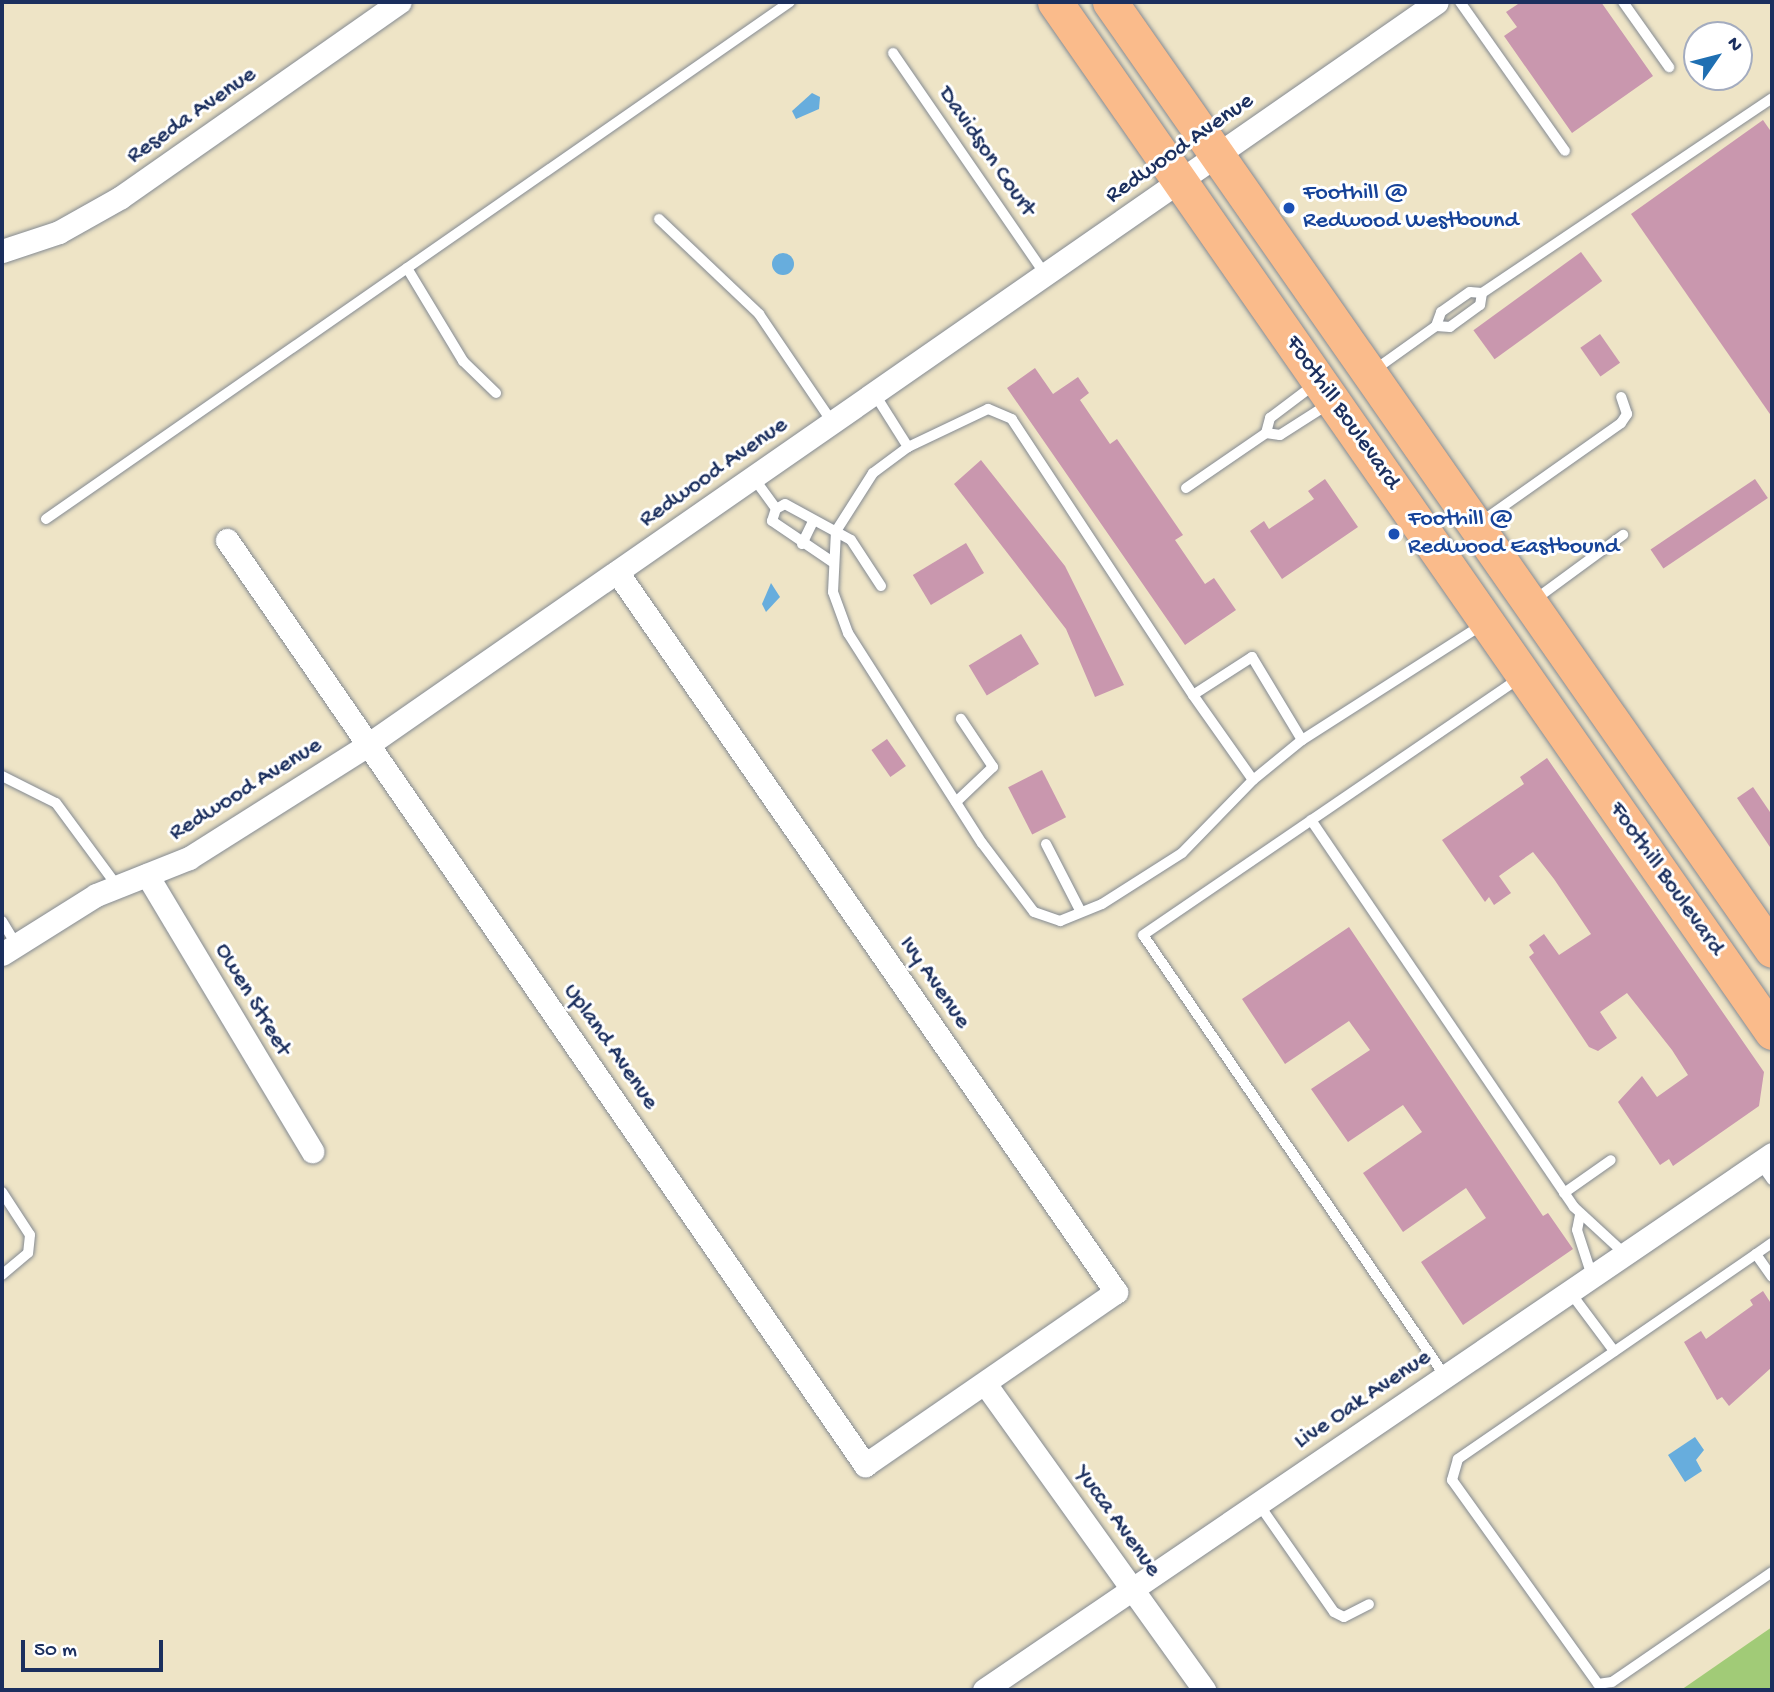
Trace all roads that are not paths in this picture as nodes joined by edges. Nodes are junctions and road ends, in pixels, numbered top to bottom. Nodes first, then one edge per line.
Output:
1 (399, 2) edge
2 (790, 2) edge
3 (1055, 2) edge
4 (1110, 2) edge
5 (1437, 2) edge
6 (1460, 2) edge
7 (1623, 2) edge
8 (893, 53) dead end
9 (1669, 67) dead end
10 (1772, 98) edge
11 (1565, 151) dead end
12 (1215, 157) junction
13 (1180, 181) junction
14 (659, 219) dead end
15 (2, 251) edge
16 (407, 268) junction
17 (1045, 274) junction
18 (1482, 293) junction
19 (1436, 327) junction
20 (1368, 375) junction
21 (1326, 391) junction
22 (496, 393) dead end
23 (874, 394) junction
24 (1621, 397) dead end
25 (832, 422) junction
26 (1266, 433) junction
27 (908, 447) junction
28 (753, 477) junction
29 (1186, 488) dead end
30 (776, 509) junction
31 (46, 519) dead end
32 (813, 521) junction
33 (1475, 525) junction
34 (836, 531) junction
35 (1623, 535) dead end
36 (227, 540) dead end
37 (802, 544) junction
38 (834, 563) junction
39 (617, 572) junction
40 (881, 586) dead end
41 (1531, 603) junction
42 (1487, 622) junction
43 (1524, 675) junction
44 (1193, 695) junction
45 (961, 719) dead end
46 (1302, 740) junction
47 (369, 744) junction
48 (2, 776) edge
49 (1253, 779) junction
50 (956, 802) junction
51 (1311, 820) junction
52 (1046, 844) dead end
53 (147, 876) junction
54 (118, 887) junction
55 (1081, 912) junction
56 (2, 921) edge
57 (9, 949) edge
58 (1772, 950) edge
59 (1772, 1032) edge
60 (312, 1151) dead end
61 (1611, 1160) dead end
62 (1768, 1166) edge
63 (2, 1192) edge
64 (1564, 1193) junction
65 (1580, 1215) junction
66 (1772, 1243) edge
67 (1625, 1254) junction
68 (1756, 1254) junction
69 (2, 1275) edge
70 (1592, 1276) junction
71 (1772, 1277) edge
72 (1570, 1292) junction
73 (1614, 1351) junction
74 (1445, 1376) junction
75 (986, 1385) junction
76 (1258, 1503) junction
77 (1772, 1572) edge
78 (1133, 1588) junction
79 (1369, 1604) dead end
80 (984, 1690) edge
81 (1204, 1690) edge

1 - 15 street, Reseda Avenue
2 - 16 lane
3 - 13 main road, Foothill Boulevard
4 - 12 main road, Foothill Boulevard
5 - 12 street, Redwood Avenue
6 - 11 lane
7 - 9 lane
8 - 17 lane, Davidson Court
10 - 18 lane
12 - 13 street, Redwood Avenue
12 - 20 main road, Foothill Boulevard
13 - 17 street, Redwood Avenue
13 - 21 main road, Foothill Boulevard
14 - 25 lane
16 - 22 lane
16 - 31 lane
17 - 23 street, Redwood Avenue
18 - 19 lane
18 - 19 lane
19 - 20 lane
20 - 33 main road, Foothill Boulevard
21 - 26 lane
21 - 26 lane
21 - 42 main road, Foothill Boulevard
23 - 25 street, Redwood Avenue
23 - 27 lane
24 - 33 lane
25 - 28 street, Redwood Avenue
26 - 29 lane
27 - 34 lane
27 - 44 lane
28 - 30 lane
28 - 39 street, Redwood Avenue
30 - 32 lane
30 - 37 lane
32 - 34 lane
32 - 37 lane
33 - 41 main road, Foothill Boulevard
34 - 38 lane
34 - 40 lane
35 - 41 lane
36 - 47 street, Upland Avenue
37 - 38 lane
38 - 50 lane
39 - 47 street, Redwood Avenue
39 - 75 street, Ivy Avenue
41 - 58 main road, Foothill Boulevard
42 - 43 main road, Foothill Boulevard
42 - 46 lane
43 - 51 lane
43 - 59 main road, Foothill Boulevard
44 - 46 lane
44 - 49 lane
45 - 50 lane
46 - 49 lane
47 - 53 street, Redwood Avenue
47 - 75 street, Upland Avenue
48 - 54 lane
49 - 55 lane
50 - 55 lane
51 - 64 lane
51 - 74 lane
52 - 55 lane
53 - 54 street, Redwood Avenue
53 - 60 street, Owen Street
54 - 57 street, Redwood Avenue
56 - 57 lane
61 - 64 lane
62 - 67 street, Live Oak Avenue
63 - 69 lane
64 - 65 lane
65 - 67 lane
65 - 70 lane
66 - 68 lane
67 - 70 street, Live Oak Avenue
68 - 71 lane
68 - 73 lane
70 - 72 street, Live Oak Avenue
72 - 73 lane
72 - 74 street, Live Oak Avenue
73 - 77 lane
74 - 76 street, Live Oak Avenue
75 - 78 street, Yucca Avenue
76 - 78 street, Live Oak Avenue
76 - 79 lane
78 - 80 street, Live Oak Avenue
78 - 81 street, Yucca Avenue

